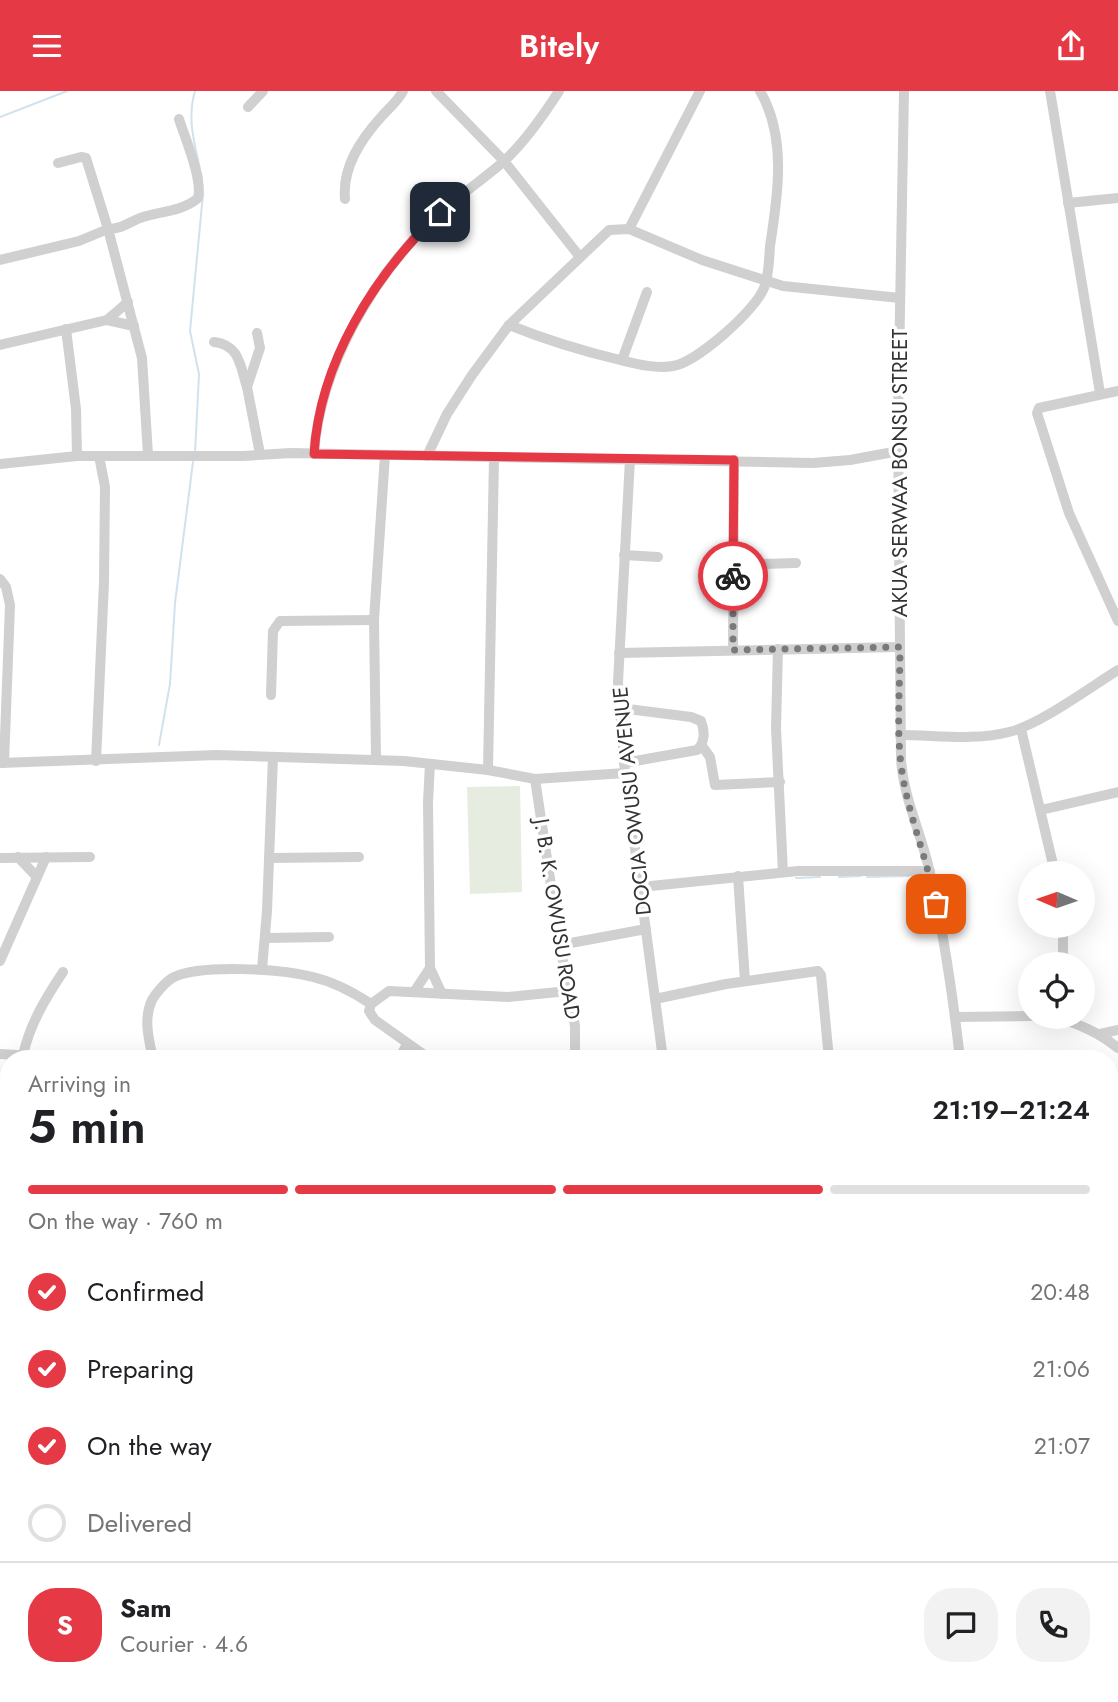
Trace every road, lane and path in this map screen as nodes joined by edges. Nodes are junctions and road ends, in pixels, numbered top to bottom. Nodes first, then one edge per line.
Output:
1 (263, 91) edge
2 (403, 91) edge
3 (436, 91) edge
4 (559, 91) edge
5 (700, 91) edge
6 (760, 91) edge
7 (904, 91) edge
8 (1050, 91) edge
9 (248, 107) dead end
10 (179, 119) dead end
11 (504, 161) junction
12 (58, 163) dead end
13 (1118, 198) edge
14 (345, 199) dead end
15 (1068, 203) junction
16 (108, 229) junction
17 (629, 229) junction
18 (580, 257) junction
19 (0, 260) edge
20 (765, 282) junction
21 (647, 292) dead end
22 (900, 298) junction
23 (128, 302) junction
24 (107, 320) junction
25 (509, 325) junction
26 (134, 326) junction
27 (66, 329) junction
28 (257, 333) dead end
29 (214, 342) dead end
30 (0, 345) edge
31 (622, 360) junction
32 (247, 387) junction
33 (1118, 391) edge
34 (1100, 393) junction
35 (899, 451) junction
36 (260, 454) junction
37 (314, 454) junction
38 (148, 455) junction
39 (385, 455) junction
40 (77, 456) junction
41 (99, 456) junction
42 (427, 456) junction
43 (494, 458) junction
44 (630, 459) junction
45 (734, 460) junction
46 (0, 464) edge
47 (624, 555) junction
48 (657, 557) dead end
49 (796, 563) dead end
50 (733, 565) junction
51 (0, 579) edge
52 (374, 620) junction
53 (1118, 621) edge
54 (900, 647) junction
55 (778, 649) junction
56 (733, 650) junction
57 (618, 653) junction
58 (1118, 670) edge
59 (4, 675) edge
60 (271, 695) dead end
61 (620, 708) junction
62 (1021, 729) junction
63 (900, 735) junction
64 (702, 746) junction
65 (273, 757) junction
66 (376, 759) junction
67 (96, 761) junction
68 (2, 763) edge
69 (430, 764) junction
70 (625, 768) junction
71 (488, 770) junction
72 (535, 779) junction
73 (780, 782) junction
74 (1118, 792) edge
75 (1041, 810) junction
76 (0, 857) edge
77 (19, 857) junction
78 (46, 857) junction
79 (90, 857) dead end
80 (359, 857) dead end
81 (269, 858) junction
82 (1052, 861) edge
83 (930, 871) junction
84 (783, 872) junction
85 (36, 876) junction
86 (738, 876) junction
87 (641, 887) junction
88 (646, 929) junction
89 (329, 937) dead end
90 (265, 938) junction
91 (559, 945) junction
92 (0, 961) edge
93 (430, 968) junction
94 (262, 969) junction
95 (63, 972) dead end
96 (745, 981) junction
97 (568, 991) junction
98 (415, 992) junction
99 (442, 993) junction
100 (655, 999) junction
101 (371, 1004) junction
102 (1018, 1016) edge
103 (955, 1017) junction
104 (1087, 1029) edge
105 (1118, 1030) edge
106 (1100, 1034) junction
107 (407, 1044) junction
108 (1118, 1048) edge
109 (25, 1050) edge
110 (152, 1050) edge
111 (403, 1050) edge
112 (416, 1050) edge
113 (575, 1050) edge
114 (662, 1050) edge
115 (828, 1050) edge
116 (959, 1050) edge

1 - 9 street
2 - 14 street
3 - 11 street
4 - 11 street
5 - 17 street
6 - 20 street
7 - 22 street, AKUA SERWAA BONSU STREET
8 - 15 street
10 - 16 street
11 - 18 street
11 - 37 street
12 - 16 street
13 - 15 street
15 - 34 street
16 - 19 street
16 - 23 street
17 - 18 street
17 - 20 street
18 - 25 street
20 - 22 street
20 - 31 street
21 - 31 street
22 - 35 street, AKUA SERWAA BONSU STREET
23 - 24 street
23 - 26 street
24 - 26 street
24 - 27 street
25 - 31 street
25 - 42 street
26 - 38 street
27 - 30 street
27 - 40 street
28 - 32 street
29 - 32 street
32 - 36 street
33 - 34 street
34 - 53 street
35 - 45 street
35 - 54 street, AKUA SERWAA BONSU STREET
36 - 37 street
36 - 38 street
37 - 39 street
38 - 41 street
39 - 42 street
39 - 52 street
40 - 41 street
40 - 46 street
41 - 67 street
42 - 43 street
43 - 44 street
43 - 71 street
44 - 45 street
44 - 47 street, DOCIA OWUSU AVENUE
45 - 50 street
47 - 48 street
47 - 57 street, DOCIA OWUSU AVENUE
49 - 50 street
50 - 56 street
51 - 59 street
52 - 60 street
52 - 66 street
54 - 55 street
54 - 63 street, AKUA SERWAA BONSU STREET
55 - 56 street
55 - 73 street
56 - 57 street
57 - 61 street, DOCIA OWUSU AVENUE
58 - 62 street
59 - 68 street
61 - 64 street
61 - 70 street, DOCIA OWUSU AVENUE
62 - 63 street
62 - 75 street
63 - 83 street, AKUA SERWAA BONSU STREET
64 - 70 street
64 - 73 street
65 - 66 street
65 - 67 street
65 - 81 street
66 - 69 street
67 - 68 street
69 - 71 street
69 - 93 street
70 - 72 street
70 - 87 street, DOCIA OWUSU AVENUE
71 - 72 street
72 - 91 street, J. B. K. OWUSU ROAD
73 - 84 street
74 - 75 street
75 - 82 street
76 - 77 street
77 - 78 street
77 - 85 street
78 - 79 street
78 - 85 street
80 - 81 street
81 - 90 street
83 - 84 street
83 - 103 street, AKUA SERWAA BONSU STREET
84 - 86 street
85 - 92 street
86 - 87 street
86 - 96 street
87 - 88 street, DOCIA OWUSU AVENUE
88 - 91 street
88 - 100 street, DOCIA OWUSU AVENUE
89 - 90 street
90 - 94 street
91 - 97 street, J. B. K. OWUSU ROAD
93 - 98 street
93 - 99 street
94 - 101 street
94 - 110 street
95 - 109 street
96 - 100 street
96 - 115 street
97 - 99 street
97 - 113 street, J. B. K. OWUSU ROAD
98 - 99 street
98 - 101 street
100 - 114 street, DOCIA OWUSU AVENUE
101 - 107 street
102 - 103 street
103 - 116 street, AKUA SERWAA BONSU STREET
104 - 106 street
105 - 106 street
106 - 108 street
107 - 111 street
107 - 112 street

